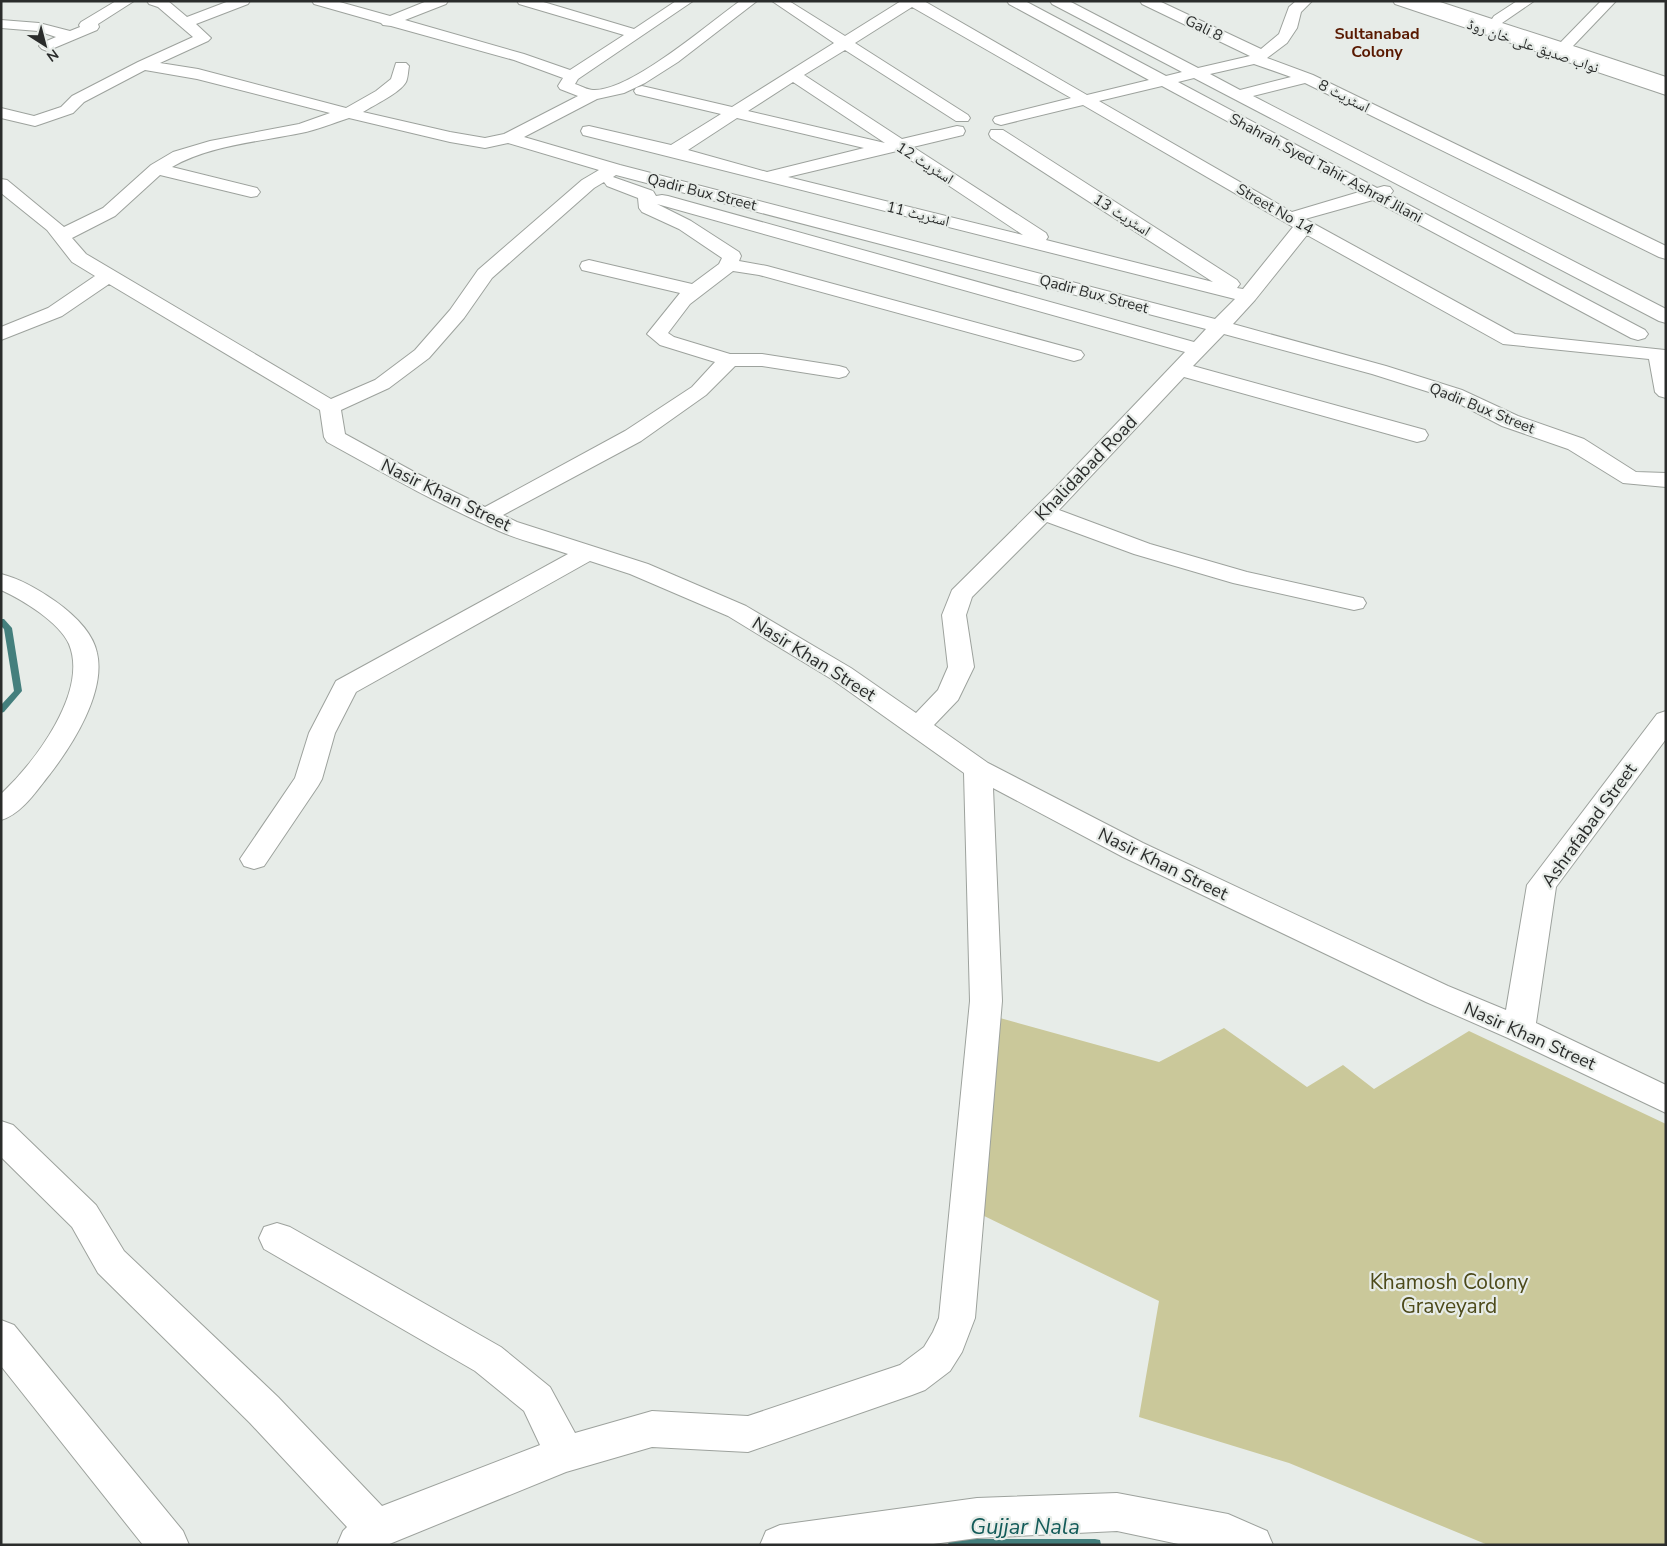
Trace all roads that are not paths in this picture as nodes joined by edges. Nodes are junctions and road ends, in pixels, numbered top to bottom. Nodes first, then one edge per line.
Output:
1 (154, 1) edge
2 (242, 1) edge
3 (319, 1) edge
4 (441, 1) edge
5 (524, 1) edge
6 (750, 1) edge
7 (779, 1) edge
8 (912, 1) edge
9 (1014, 1) edge
10 (1057, 1) edge
11 (1148, 1) edge
12 (1305, 1) edge
13 (1400, 1) edge
14 (1422, 1) edge
15 (1444, 1) edge
16 (1527, 1) edge
17 (1609, 1) edge
18 (118, 2) edge
19 (685, 2) edge
20 (702, 5) dead end
21 (719, 8) dead end
22 (736, 11) junction
23 (1499, 19) junction
24 (388, 22) junction
25 (186, 23) junction
26 (1, 24) edge
27 (636, 34) junction
28 (71, 36) junction
29 (1568, 43) junction
30 (845, 44) junction
31 (47, 46) dead end
32 (1258, 57) junction
33 (143, 65) junction
34 (401, 66) dead end
35 (1196, 73) junction
36 (1666, 74) edge
37 (793, 75) junction
38 (572, 76) junction
39 (1307, 78) junction
40 (1160, 81) junction
41 (1666, 82) edge
42 (1666, 90) edge
43 (642, 91) dead end
44 (1239, 94) junction
45 (592, 96) junction
46 (1083, 100) junction
47 (1, 113) edge
48 (348, 113) junction
49 (734, 113) junction
50 (978, 126) junction
51 (589, 131) dead end
52 (509, 138) junction
53 (890, 147) junction
54 (674, 151) junction
55 (157, 169) junction
56 (607, 173) junction
57 (767, 177) junction
58 (1, 184) edge
59 (1410, 185) junction
60 (251, 192) dead end
61 (1375, 194) junction
62 (647, 195) junction
63 (1297, 222) junction
64 (61, 236) junction
65 (1058, 249) junction
66 (1666, 254) edge
67 (728, 265) junction
68 (589, 266) dead end
69 (108, 276) junction
70 (695, 291) junction
71 (1248, 296) junction
72 (1666, 317) edge
73 (1666, 322) edge
74 (1219, 326) junction
75 (1, 334) edge
76 (1638, 334) junction
77 (1198, 349) junction
78 (1074, 355) dead end
79 (1662, 355) edge
80 (729, 360) junction
81 (1180, 369) junction
82 (839, 372) dead end
83 (1666, 392) edge
84 (330, 407) junction
85 (1417, 434) dead end
86 (1666, 480) edge
87 (1044, 513) junction
88 (485, 516) junction
89 (587, 553) junction
90 (1, 581) edge
91 (1354, 604) dead end
92 (1666, 720) edge
93 (917, 727) junction
94 (978, 769) junction
95 (1, 810) edge
96 (254, 859) dead end
97 (1519, 1029) junction
98 (1666, 1100) edge
99 (1, 1136) edge
100 (277, 1238) dead end
101 (1, 1337) edge
102 (566, 1454) junction
103 (366, 1536) edge
104 (169, 1545) edge
105 (780, 1545) edge
106 (1253, 1545) edge

1 - 25 street
2 - 25 street
3 - 24 street
4 - 24 street
5 - 27 street
6 - 22 street
7 - 30 street, اسٹریٹ 13
8 - 30 street
8 - 46 street, Street No 14
9 - 40 street, Shahrah Syed Tahir Ashraf Jilani
10 - 35 street, Shahrah Syed Tahir Ashraf Jilani
11 - 32 street, Gali 8
12 - 32 street
13 - 42 street, نواب صدیق علی خان روڈ
14 - 41 street
15 - 23 street, نواب صدیق علی خان روڈ
16 - 23 street
17 - 29 street
18 - 28 street
19 - 20 street
19 - 27 street
21 - 22 street
22 - 45 street
23 - 29 street, نواب صدیق علی خان روڈ
24 - 38 street
25 - 33 street
26 - 28 street
27 - 38 street
28 - 31 street
29 - 36 street, نواب صدیق علی خان روڈ
30 - 37 street
30 - 50 street, اسٹریٹ 13
32 - 35 street
32 - 39 street, اسٹریٹ 8
33 - 47 street
33 - 48 street
34 - 48 street
35 - 40 street
35 - 44 street, Shahrah Syed Tahir Ashraf Jilani
37 - 49 street
37 - 53 street, اسٹریٹ 12
38 - 45 street
39 - 44 street
39 - 66 street, اسٹریٹ 8
40 - 46 street
40 - 61 street, Shahrah Syed Tahir Ashraf Jilani
43 - 49 street
44 - 59 street, Shahrah Syed Tahir Ashraf Jilani
45 - 52 street
46 - 50 street
46 - 63 street, Street No 14
48 - 52 street
48 - 55 street
49 - 53 street
49 - 54 street
50 - 53 street
50 - 71 street, اسٹریٹ 13
51 - 54 street, اسٹریٹ 11
52 - 56 street, Qadir Bux Street
53 - 57 street
53 - 65 street, اسٹریٹ 12
54 - 57 street, اسٹریٹ 11
55 - 60 street
55 - 64 street
56 - 62 street
56 - 74 street, Qadir Bux Street
56 - 84 street
57 - 65 street, اسٹریٹ 11
58 - 64 street
59 - 61 street
59 - 72 street, Shahrah Syed Tahir Ashraf Jilani
61 - 63 street
61 - 76 street, Shahrah Syed Tahir Ashraf Jilani
62 - 67 street
62 - 77 street
63 - 71 street, Khalidabad Road
63 - 79 street, Street No 14
64 - 69 street
65 - 71 street, اسٹریٹ 11
67 - 70 street
67 - 78 street
68 - 70 street
69 - 75 street
69 - 84 street
70 - 80 street
71 - 74 street, Khalidabad Road
73 - 76 street
74 - 77 street, Khalidabad Road
74 - 86 street, Qadir Bux Street
76 - 79 street
77 - 81 street, Khalidabad Road
79 - 83 street
80 - 82 street
80 - 88 street
81 - 85 street
81 - 87 street, Khalidabad Road
84 - 88 street, Nasir Khan Street
87 - 91 street
87 - 93 street, Khalidabad Road
88 - 89 street, Nasir Khan Street
89 - 93 street, Nasir Khan Street
89 - 96 street
90 - 95 street
92 - 97 street, Ashrafabad Street
93 - 94 street, Nasir Khan Street
94 - 97 street, Nasir Khan Street
94 - 102 street
97 - 98 street, Nasir Khan Street
99 - 103 street
100 - 102 street
101 - 104 street
102 - 103 street
105 - 106 street

